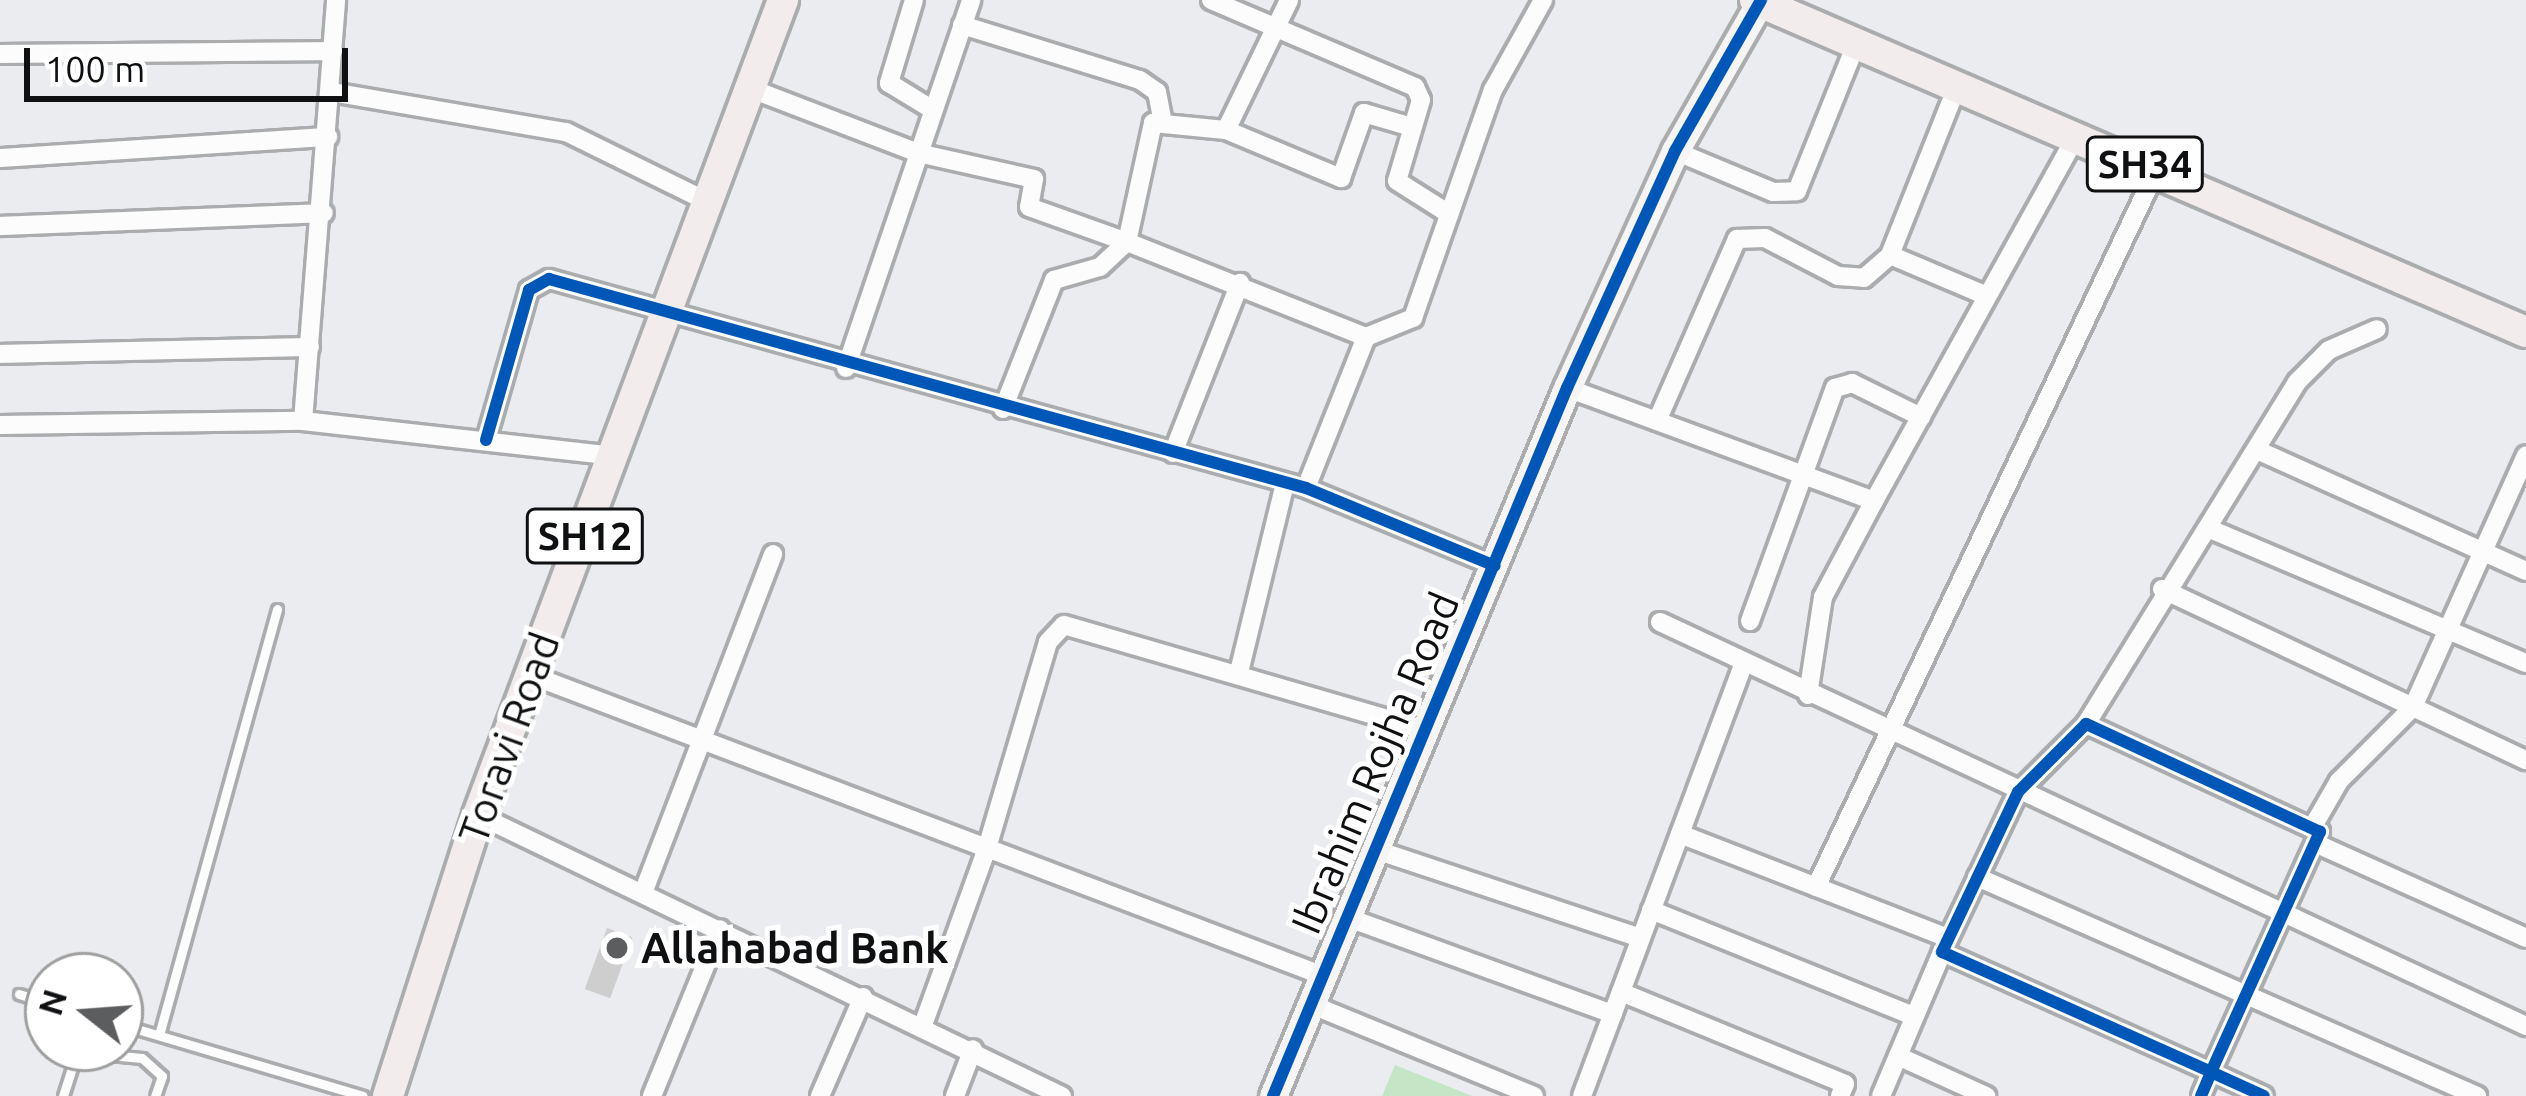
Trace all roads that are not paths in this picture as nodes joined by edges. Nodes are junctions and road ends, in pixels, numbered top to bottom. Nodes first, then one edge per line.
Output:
1 (336, 0) edge
2 (783, 0) edge
3 (914, 0) edge
4 (970, 0) edge
5 (1211, 0) edge
6 (1289, 0) edge
7 (1543, 0) edge
8 (1758, 1) edge
9 (962, 25) junction
10 (1273, 31) junction
11 (1857, 42) junction
12 (333, 51) junction
13 (0, 54) edge
14 (1958, 84) junction
15 (749, 88) junction
16 (331, 92) junction
17 (933, 110) junction
18 (1162, 117) junction
19 (1412, 127) junction
20 (1226, 130) junction
21 (2077, 135) junction
22 (328, 137) junction
23 (1675, 151) junction
24 (918, 153) junction
25 (0, 158) edge
26 (2157, 169) junction
27 (708, 202) junction
28 (324, 213) junction
29 (1449, 214) junction
30 (0, 226) edge
31 (1127, 242) junction
32 (1891, 254) junction
33 (1240, 283) junction
34 (1988, 296) junction
35 (665, 320) junction
36 (2377, 329) dead end
37 (2526, 332) edge
38 (1366, 337) junction
39 (310, 346) junction
40 (0, 354) edge
41 (846, 368) junction
42 (1568, 388) junction
43 (1004, 409) junction
44 (1921, 417) junction
45 (1657, 421) junction
46 (303, 422) junction
47 (0, 425) edge
48 (486, 440) junction
49 (2257, 450) junction
50 (1172, 454) junction
51 (2526, 454) edge
52 (616, 455) junction
53 (1801, 475) junction
54 (1286, 483) junction
55 (1306, 488) junction
56 (1874, 501) junction
57 (2210, 529) junction
58 (2483, 551) junction
59 (773, 554) dead end
60 (1495, 566) junction
61 (2526, 571) edge
62 (2162, 589) junction
63 (277, 609) dead end
64 (1750, 621) dead end
65 (1660, 622) dead end
66 (2448, 630) junction
67 (2526, 663) edge
68 (1743, 665) junction
69 (1239, 672) junction
70 (532, 675) junction
71 (1808, 695) junction
72 (2414, 707) junction
73 (2086, 724) junction
74 (1422, 729) junction
75 (1884, 730) junction
76 (705, 740) junction
77 (2526, 760) edge
78 (2018, 792) junction
79 (478, 815) junction
80 (1680, 834) junction
81 (2313, 836) junction
82 (987, 848) junction
83 (1373, 849) junction
84 (1977, 877) junction
85 (1816, 887) junction
86 (643, 893) junction
87 (1652, 910) junction
88 (2283, 914) junction
89 (1346, 916) junction
90 (721, 929) junction
91 (1641, 938) junction
92 (2526, 938) edge
93 (1945, 945) junction
94 (1322, 975) junction
95 (1621, 992) junction
96 (19, 994) dead end
97 (2246, 995) junction
98 (24, 996) edge
99 (863, 997) junction
100 (1310, 1004) junction
101 (1612, 1014) junction
102 (1914, 1016) junction
103 (923, 1025) junction
104 (2526, 1025) edge
105 (144, 1032) edge
106 (158, 1036) junction
107 (973, 1049) junction
108 (1898, 1056) junction
109 (2211, 1072) junction
110 (388, 1091) edge
111 (63, 1096) edge
112 (155, 1096) edge
113 (363, 1096) edge
114 (652, 1096) edge
115 (820, 1096) edge
116 (956, 1096) edge
117 (1062, 1096) edge
118 (1273, 1096) edge
119 (1534, 1096) edge
120 (1582, 1096) edge
121 (1840, 1096) edge
122 (1881, 1096) edge
123 (1986, 1096) edge
124 (2201, 1096) edge
125 (2264, 1096) edge
126 (2477, 1096) edge

1 - 12 street
2 - 15 main road, Toravi Road / SH12
3 - 17 street
4 - 9 street
5 - 10 street
6 - 10 street
7 - 29 street
8 - 11 main road, SH34
8 - 23 street, Ibrahim Rojha Road
9 - 17 street
9 - 18 street
10 - 19 street
10 - 20 street
11 - 14 main road, SH34
11 - 23 street
12 - 13 street
12 - 16 street
14 - 21 main road, SH34
14 - 32 street
15 - 24 street
15 - 27 main road, Toravi Road / SH12
16 - 22 street
16 - 27 street
17 - 24 street
18 - 20 street
18 - 31 street
19 - 20 street
19 - 29 street
21 - 26 main road, SH34
21 - 34 street
22 - 25 street
22 - 28 street
23 - 42 street, Ibrahim Rojha Road
24 - 31 street
24 - 41 street
26 - 37 main road, SH34
26 - 75 street
27 - 35 main road, Toravi Road / SH12
28 - 30 street
28 - 39 street
29 - 38 street
31 - 33 street
31 - 43 street
32 - 34 street
32 - 45 street
33 - 38 street
33 - 50 street
34 - 44 street
35 - 41 street
35 - 48 street
35 - 52 main road, Toravi Road / SH12
36 - 49 street
38 - 55 street
39 - 40 street
39 - 46 street
41 - 43 street
42 - 45 street
42 - 60 street, Ibrahim Rojha Road
43 - 50 street
44 - 53 street
44 - 56 street
45 - 53 street
46 - 47 street
46 - 48 street
48 - 52 street
49 - 57 street
49 - 58 street
50 - 54 street
51 - 58 street
52 - 70 main road, Toravi Road / SH12
53 - 56 street
53 - 64 street
54 - 55 street
54 - 69 street
55 - 60 street
56 - 71 street
57 - 62 street
57 - 66 street
58 - 61 street
58 - 66 street
59 - 76 street
60 - 74 street, Ibrahim Rojha Road
62 - 72 street
62 - 73 street
63 - 106 lane
65 - 68 street
66 - 67 street
66 - 72 street
68 - 71 street
68 - 80 street
69 - 74 street
69 - 82 street
70 - 76 street
70 - 79 main road, Toravi Road / SH12
71 - 75 street
72 - 77 street
72 - 81 street
73 - 78 street
73 - 81 street
74 - 83 street, Ibrahim Rojha Road
75 - 78 street
75 - 85 street
76 - 82 street
76 - 86 street
78 - 84 street
78 - 88 street
79 - 86 street
79 - 110 main road, Toravi Road / SH12
80 - 85 street
80 - 87 street
81 - 88 street
81 - 92 street
82 - 94 street
82 - 103 street
83 - 89 street, Ibrahim Rojha Road
83 - 91 street
84 - 93 street
84 - 97 street
85 - 93 street
86 - 90 street
87 - 91 street
87 - 102 street
88 - 97 street
88 - 104 street
89 - 94 street, Ibrahim Rojha Road
89 - 101 street
90 - 99 street
90 - 114 street
91 - 95 street
93 - 102 street
93 - 109 street
94 - 100 street, Ibrahim Rojha Road
95 - 101 street
95 - 121 street
96 - 98 lane
97 - 109 street
97 - 126 street
99 - 103 street
99 - 115 street
100 - 118 street, Ibrahim Rojha Road
100 - 119 street
101 - 120 street
102 - 108 street
103 - 107 street
105 - 106 lane
106 - 113 lane
107 - 116 street
107 - 117 street
108 - 122 street
108 - 123 street
109 - 124 street
109 - 125 street
111 - 112 lane

